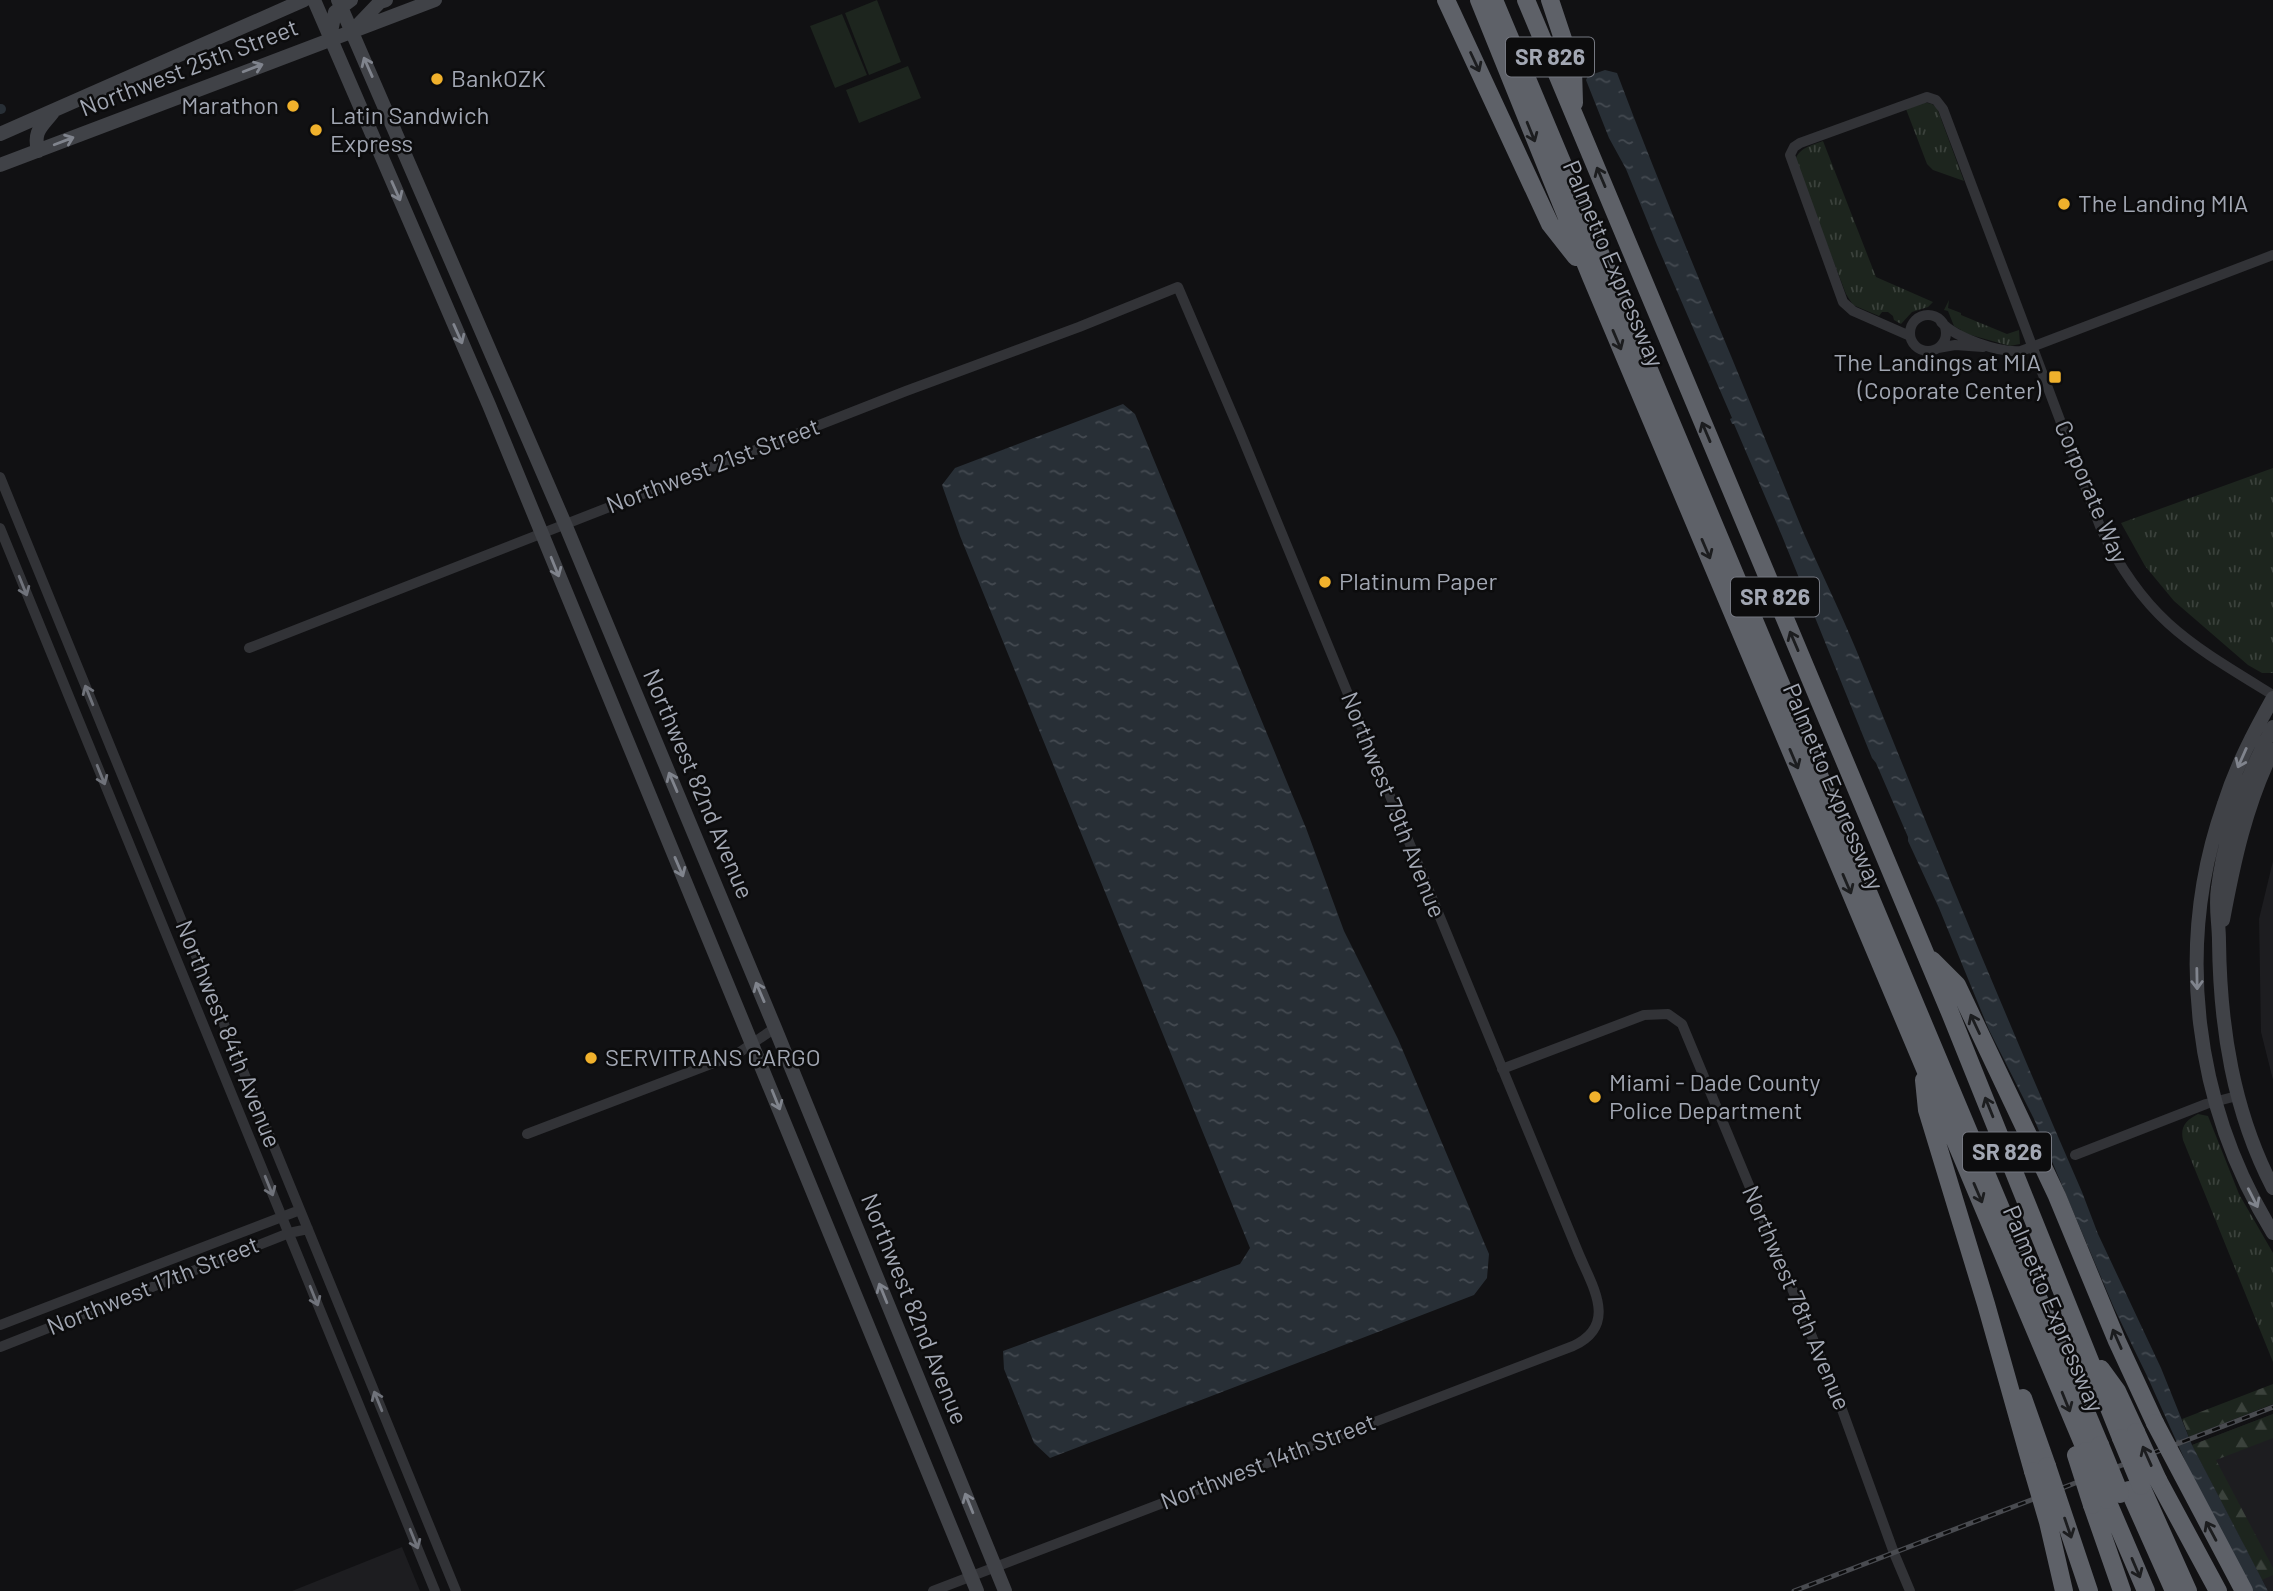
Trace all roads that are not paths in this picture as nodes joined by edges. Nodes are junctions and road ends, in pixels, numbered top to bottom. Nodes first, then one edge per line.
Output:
1 (304, 0) edge
2 (314, 0) edge
3 (386, 0) edge
4 (435, 0) edge
5 (1446, 0) edge
6 (1479, 0) edge
7 (1494, 0) edge
8 (1505, 0) edge
9 (1526, 0) edge
10 (1550, 0) edge
11 (343, 2) edge
12 (352, 31) junction
13 (330, 38) junction
14 (54, 110) junction
15 (1574, 114) junction
16 (0, 134) edge
17 (38, 150) junction
18 (0, 165) edge
19 (2273, 255) edge
20 (452, 263) junction
21 (430, 271) junction
22 (1591, 277) junction
23 (1178, 288) joint
24 (1941, 322) junction
25 (1910, 336) junction
26 (2034, 347) junction
27 (1938, 348) junction
28 (1994, 348) junction
29 (0, 477) edge
30 (565, 524) junction
31 (0, 528) edge
32 (541, 534) junction
33 (249, 648) dead end
34 (2273, 696) edge
35 (2273, 727) edge
36 (2273, 750) edge
37 (2219, 939) junction
38 (1925, 953) junction
39 (775, 1028) junction
40 (753, 1044) junction
41 (1922, 1062) junction
42 (1502, 1069) junction
43 (2237, 1096) junction
44 (2215, 1102) junction
45 (527, 1134) dead end
46 (2075, 1155) dead end
47 (2273, 1188) edge
48 (300, 1210) junction
49 (282, 1217) junction
50 (308, 1228) junction
51 (289, 1233) junction
52 (2273, 1233) edge
53 (0, 1325) edge
54 (1598, 1325) joint
55 (0, 1347) edge
56 (2105, 1444) junction
57 (2040, 1468) junction
58 (2125, 1492) junction
59 (995, 1567) junction
60 (971, 1577) junction
61 (435, 1591) edge
62 (456, 1591) edge
63 (933, 1591) edge
64 (976, 1591) edge
65 (1005, 1591) edge
66 (1910, 1591) edge
67 (2064, 1591) edge
68 (2089, 1591) edge
69 (2122, 1591) edge
70 (2146, 1591) edge
71 (2161, 1591) edge
72 (2174, 1591) edge
73 (2188, 1591) edge
74 (2218, 1591) edge
75 (2244, 1591) edge

1 - 14 street, Northwest 25th Street
2 - 13 street, Northwest 82nd Avenue
3 - 12 street
4 - 12 street, Northwest 25th Street
5 -> 22 highway
6 -> 22 highway, Palmetto Expressway / SR 826
7 - 56 highway
8 - 56 highway
9 - 15 highway, Palmetto Expressway / SR 826
10 - 15 highway
11 - 12 street, Northwest 82nd Avenue
11 - 13 street
12 - 13 street, Northwest 25th Street
20 -> 12 street, Northwest 82nd Avenue
17 -> 13 street, Northwest 25th Street
13 -> 21 street, Northwest 82nd Avenue
14 - 16 street, Northwest 25th Street
14 - 17 street
38 -> 15 highway, Palmetto Expressway / SR 826
17 - 18 street, Northwest 25th Street
19 - 26 street
20 - 21 street
20 - 30 street, Northwest 82nd Avenue
21 -> 32 street, Northwest 82nd Avenue
22 -> 41 highway, Palmetto Expressway / SR 826
23 - 30 street, Northwest 21st Street
23 - 42 street, Northwest 79th Avenue
24 - 25 street
24 - 27 street
24 - 28 street
25 - 26 street, Corporate Way
25 - 27 street
26 - 28 street
26 - 34 street, Corporate Way
27 - 28 street
48 -> 29 street, Northwest 84th Avenue
30 - 32 street, Northwest 21st Street
39 -> 30 street, Northwest 82nd Avenue
31 -> 49 street, Northwest 84th Avenue
32 - 33 street, Northwest 21st Street
32 -> 40 street, Northwest 82nd Avenue
34 -> 44 street
35 - 37 street
36 - 37 street
37 - 43 street
56 -> 38 highway, Palmetto Expressway / SR 826
75 -> 38 highway, bridge
39 - 40 street
59 -> 39 street, Northwest 82nd Avenue
40 - 45 street
40 -> 60 street, Northwest 82nd Avenue
41 -> 56 highway, Palmetto Expressway / SR 826
41 - 57 highway
42 - 54 street, Northwest 79th Avenue
42 - 66 street, Northwest 78th Avenue
43 - 44 street
43 - 47 street
44 - 46 street
44 -> 52 street
48 - 49 street, Northwest 17th Street
48 - 50 street, Northwest 84th Avenue
49 - 51 street, Northwest 84th Avenue
49 - 53 street, Northwest 17th Street
50 - 51 street, Northwest 17th Street
62 -> 50 street, Northwest 84th Avenue
51 - 55 street, Northwest 17th Street
51 -> 61 street, Northwest 84th Avenue
54 - 59 street, Northwest 14th Street
56 - 58 highway, Palmetto Expressway / SR 826, bridge
56 - 58 highway, bridge
57 - 67 highway, bridge
57 -> 68 highway, bridge
58 - 69 highway
58 -> 70 highway, Palmetto Expressway / SR 826
58 - 71 highway
58 - 72 highway
58 - 73 highway, Palmetto Expressway / SR 826
58 - 74 highway
59 - 60 street, Northwest 14th Street
59 - 65 street, Northwest 82nd Avenue
60 - 63 street, Northwest 14th Street
60 - 64 street, Northwest 82nd Avenue

